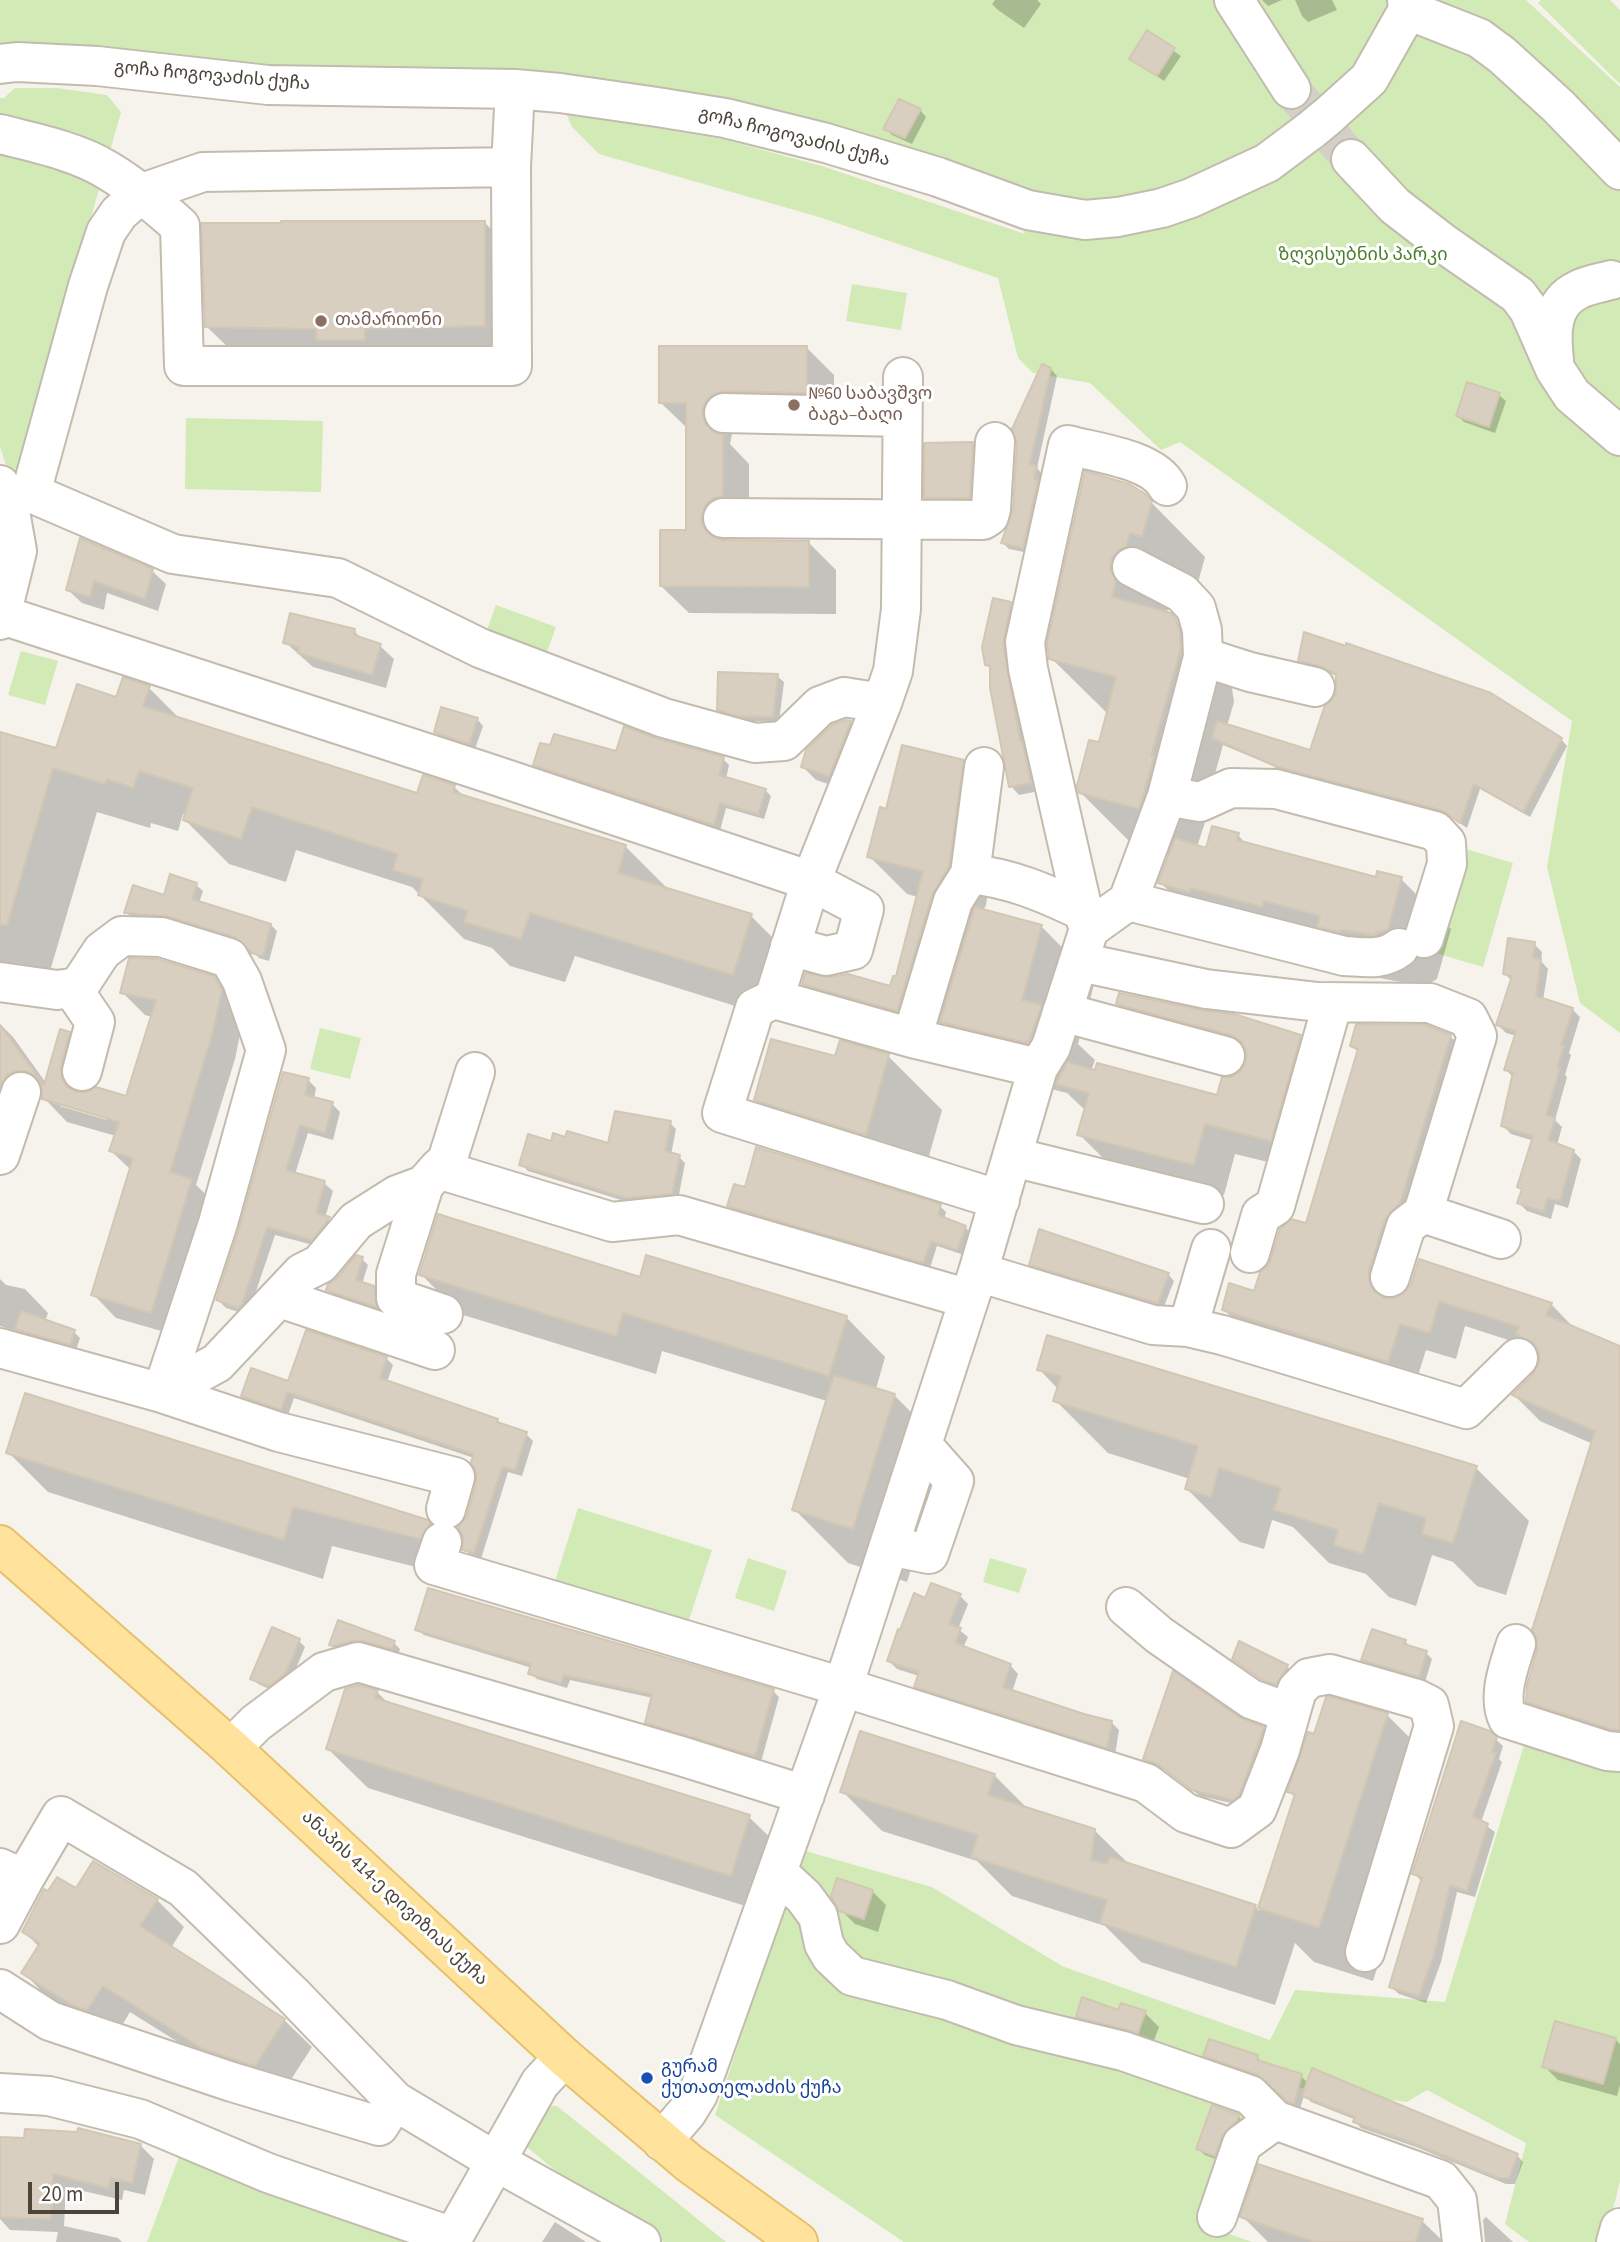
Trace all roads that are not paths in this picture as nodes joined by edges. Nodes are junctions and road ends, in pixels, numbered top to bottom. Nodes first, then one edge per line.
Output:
1 (1234, 0) edge
2 (1408, 5) edge
3 (0, 64) edge
4 (515, 89) junction
5 (1291, 89) tunnel mouth
6 (0, 134) edge
7 (1351, 159) tunnel mouth
8 (511, 167) junction
9 (1620, 170) edge
10 (142, 193) junction
11 (1615, 281) edge
12 (1518, 296) junction
13 (1555, 369) junction
14 (903, 377) dead end
15 (724, 413) dead end
16 (902, 417) junction
17 (1620, 436) edge
18 (995, 443) dead end
19 (1167, 486) dead end
20 (11, 512) edge
21 (723, 518) dead end
22 (901, 518) junction
23 (1132, 567) dead end
24 (1, 617) edge
25 (1203, 657) junction
26 (1315, 688) dead end
27 (882, 703) junction
28 (984, 767) dead end
29 (1167, 796) junction
30 (970, 874) junction
31 (811, 881) junction
32 (1128, 901) junction
33 (1084, 934) junction
34 (790, 946) junction
35 (0, 982) edge
36 (72, 988) junction
37 (774, 999) junction
38 (1333, 1002) junction
39 (1062, 1012) junction
40 (912, 1038) junction
41 (1225, 1056) dead end
42 (1038, 1068) junction
43 (82, 1071) dead end
44 (475, 1072) dead end
45 (21, 1092) dead end
46 (0, 1155) edge
47 (1013, 1157) junction
48 (431, 1177) junction
49 (1000, 1200) junction
50 (1204, 1204) dead end
51 (1423, 1213) junction
52 (1501, 1239) dead end
53 (1211, 1249) dead end
54 (1250, 1253) dead end
55 (1390, 1277) dead end
56 (974, 1286) junction
57 (280, 1298) junction
58 (1188, 1327) junction
59 (0, 1348) edge
60 (1518, 1358) dead end
61 (162, 1393) junction
62 (0, 1545) edge
63 (1126, 1607) dead end
64 (1516, 1644) dead end
65 (843, 1687) junction
66 (1290, 1713) junction
67 (231, 1748) junction
68 (1620, 1752) edge
69 (805, 1795) junction
70 (778, 1872) junction
71 (12, 1873) edge
72 (0, 1924) edge
73 (1365, 1952) dead end
74 (0, 1989) edge
75 (1182, 2042) dead end
76 (1123, 2051) junction
77 (564, 2057) junction
78 (0, 2094) edge
79 (395, 2101) junction
80 (1275, 2120) junction
81 (662, 2141) junction
82 (495, 2161) junction
83 (1217, 2217) dead end
84 (1620, 2228) edge
85 (457, 2240) edge
86 (641, 2242) edge
87 (798, 2242) edge
88 (1462, 2242) edge
89 (1616, 2242) edge

1 - 5 street
2 - 4 street, გოჩა ჩოგოვაძის ქუჩა
2 - 9 street
3 - 4 street, გოჩა ჩოგოვაძის ქუჩა
4 - 8 street
6 - 10 street
7 - 12 street
8 - 10 street
8 - 10 street
10 - 20 street
11 - 12 street
11 - 13 street
12 - 13 street
13 - 17 street
14 - 16 street
15 - 16 street
16 - 22 street
18 - 22 street
19 - 33 street
20 - 24 street
20 - 27 street
21 - 22 street
22 - 27 street
23 - 25 street
24 - 31 street
25 - 26 street
25 - 29 street
27 - 31 street
28 - 30 street
29 - 32 street
29 - 32 street
30 - 33 street
30 - 40 street
31 - 34 street
31 - 34 street
32 - 33 street
33 - 38 street
33 - 39 street
34 - 37 street
35 - 36 street
36 - 43 street
36 - 61 street
37 - 40 street
37 - 49 street
38 - 51 street
38 - 54 street
39 - 41 street
39 - 42 street
40 - 42 street
42 - 47 street
44 - 48 street
45 - 46 street
47 - 49 street
47 - 50 street
48 - 56 street
48 - 57 street
48 - 57 street
49 - 56 street
51 - 52 street
51 - 55 street
53 - 58 street
56 - 58 street
56 - 65 street
57 - 61 street
58 - 60 street
59 - 61 street
61 - 65 street
62 - 67 main road, ანაპის 414-ე დივიზიას ქუჩა
63 - 66 street
64 - 68 street
65 - 66 street
65 - 69 street
66 - 73 street
67 - 69 street
67 - 77 main road, ანაპის 414-ე დივიზიას ქუჩა
69 - 70 street
70 - 76 street
70 - 81 street
71 - 72 street
71 - 79 street
74 - 79 street
75 - 76 street
76 - 80 street
77 - 81 main road, ანაპის 414-ე დივიზიას ქუჩა
77 - 82 street
78 - 85 street
79 - 82 street
80 - 83 street
80 - 88 street
81 - 87 main road, ანაპის 414-ე დივიზიას ქუჩა
82 - 85 street
82 - 86 street
84 - 89 street

